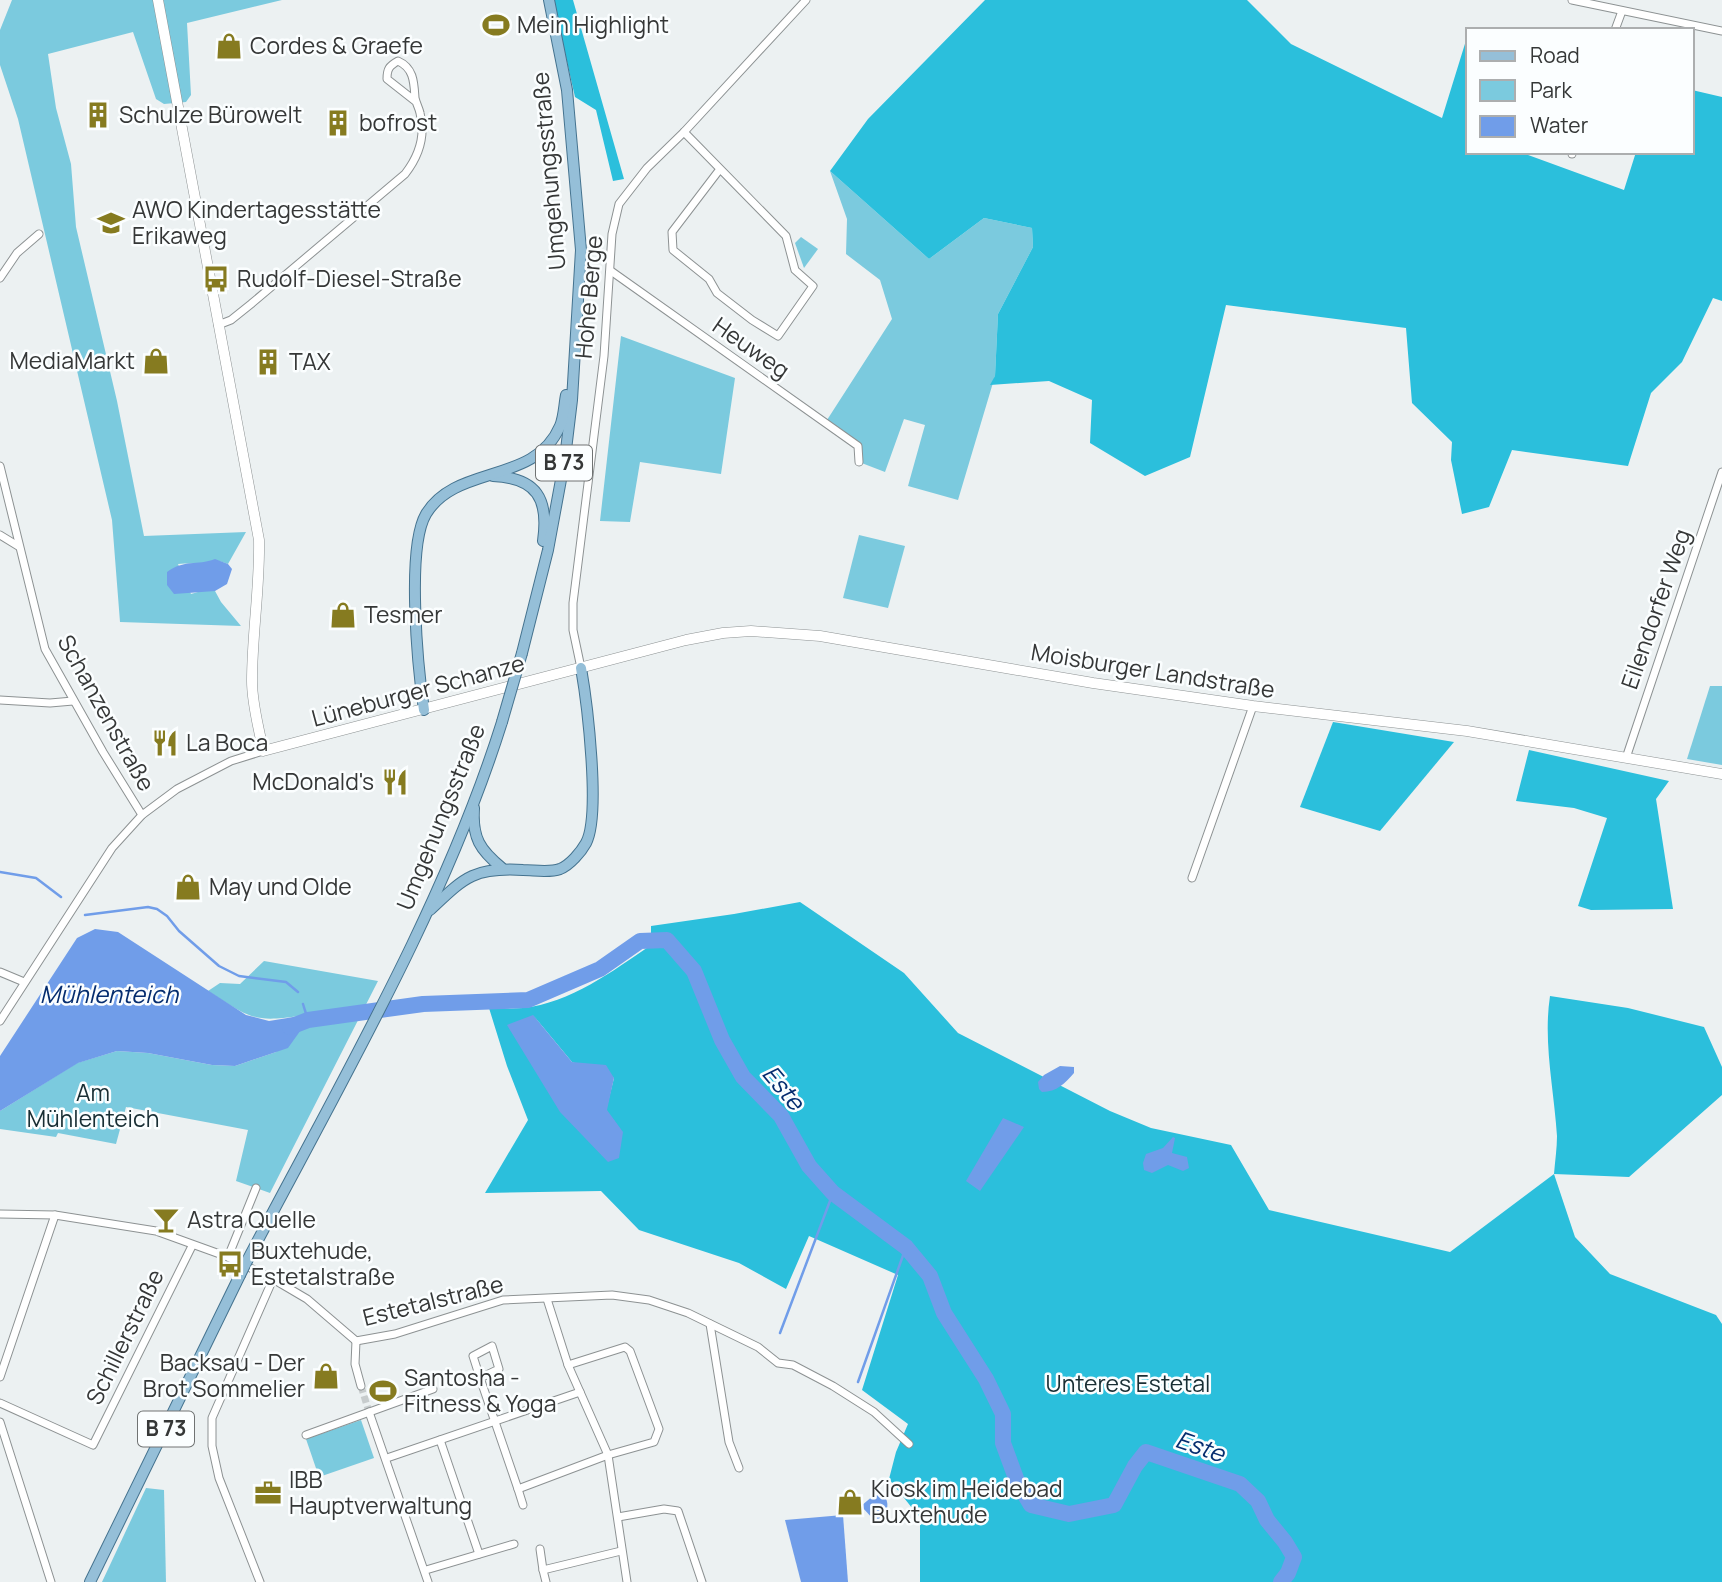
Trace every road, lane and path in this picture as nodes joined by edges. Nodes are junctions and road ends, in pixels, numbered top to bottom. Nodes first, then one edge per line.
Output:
1 (158, 0) edge
2 (549, 0) edge
3 (806, 0) edge
4 (1572, 0) edge
5 (1622, 11) junction
6 (1616, 28) edge
7 (1722, 31) edge
8 (415, 101) junction
9 (684, 132) junction
10 (720, 169) junction
11 (39, 234) dead end
12 (611, 271) junction
13 (0, 278) edge
14 (578, 318) junction
15 (218, 325) junction
16 (859, 462) dead end
17 (0, 466) edge
18 (1722, 472) edge
19 (490, 476) junction
20 (0, 535) edge
21 (18, 546) junction
22 (535, 606) junction
23 (581, 668) junction
24 (0, 700) edge
25 (73, 701) junction
26 (1252, 706) junction
27 (424, 710) junction
28 (263, 751) junction
29 (1626, 758) junction
30 (1722, 774) edge
31 (475, 799) junction
32 (142, 815) junction
33 (502, 868) junction
34 (1192, 878) dead end
35 (426, 915) junction
36 (0, 972) edge
37 (24, 982) junction
38 (0, 1021) edge
39 (256, 1188) dead end
40 (0, 1214) edge
41 (55, 1215) junction
42 (192, 1245) junction
43 (228, 1257) junction
44 (273, 1279) junction
45 (547, 1299) junction
46 (710, 1324) junction
47 (356, 1340) junction
48 (568, 1365) junction
49 (0, 1377) edge
50 (480, 1378) junction
51 (361, 1386) tunnel mouth
52 (433, 1389) dead end
53 (580, 1392) junction
54 (0, 1403) edge
55 (369, 1412) junction
56 (495, 1420) junction
57 (0, 1422) edge
58 (306, 1435) dead end
59 (440, 1440) junction
60 (909, 1444) dead end
61 (608, 1455) junction
62 (387, 1458) junction
63 (739, 1468) dead end
64 (518, 1489) junction
65 (523, 1505) dead end
66 (618, 1517) junction
67 (514, 1544) dead end
68 (540, 1549) dead end
69 (621, 1551) junction
70 (479, 1554) junction
71 (426, 1570) junction
72 (543, 1570) junction
73 (51, 1582) edge
74 (90, 1582) edge
75 (260, 1582) edge
76 (428, 1582) edge
77 (546, 1582) edge
78 (626, 1582) edge
79 (702, 1582) edge

1 - 15 main road
2 - 14 main road, Umgehungsstraße / B 73
3 - 9 street, Hohe Berge
4 - 5 street
5 - 6 street
5 - 7 street
8 - 8 street
8 - 15 street
9 - 10 street
9 - 12 street, Hohe Berge
10 - 10 street
11 - 13 street
12 - 16 street, Heuweg
12 - 23 street, Hohe Berge
14 - 19 main road
14 - 22 main road, Umgehungsstraße / B 73
15 - 28 main road
17 - 21 street, Schanzenstraße
18 - 29 street, Eilendorfer Weg
19 - 22 main road
19 - 27 main road
20 - 21 street
21 - 25 street, Schanzenstraße
22 - 31 main road, Umgehungsstraße / B 73, bridge
23 - 26 main road, Moisburger Landstraße
23 - 27 main road, Lüneburger Schanze
23 - 33 main road
24 - 25 street
25 - 32 street, Schanzenstraße
26 - 29 main road, Moisburger Landstraße
26 - 34 street
27 - 28 main road, Lüneburger Schanze
28 - 32 street, Lüneburger Schanze
29 - 30 main road, Moisburger Landstraße
31 - 33 main road
31 - 35 main road, Umgehungsstraße / B 73
32 - 37 street, Lüneburger Schanze
33 - 35 main road
35 - 74 main road, Umgehungsstraße / B 73, bridge
36 - 37 street
37 - 38 street, Lüneburger Schanze
39 - 43 street
40 - 41 street, Estetalstraße
41 - 42 street, Estetalstraße
41 - 49 street
42 - 43 street, Estetalstraße
42 - 54 street, Schillerstraße
43 - 44 street, Estetalstraße
44 - 47 street, Estetalstraße
44 - 75 street
45 - 46 street, Estetalstraße
45 - 47 street, Estetalstraße
45 - 48 street
46 - 60 street, Estetalstraße
46 - 63 street
47 - 51 street
48 - 53 street
48 - 61 street
50 - 50 street
50 - 56 street
52 - 55 street
53 - 56 street
53 - 61 street
55 - 58 street
55 - 62 street
56 - 59 street
56 - 64 street
57 - 73 street
59 - 62 street
59 - 70 street
61 - 64 street
61 - 66 street
62 - 71 street
64 - 65 street
66 - 69 street
66 - 79 street
67 - 70 street
68 - 72 street
69 - 72 street
69 - 78 street
70 - 71 street
71 - 76 street
72 - 77 street

